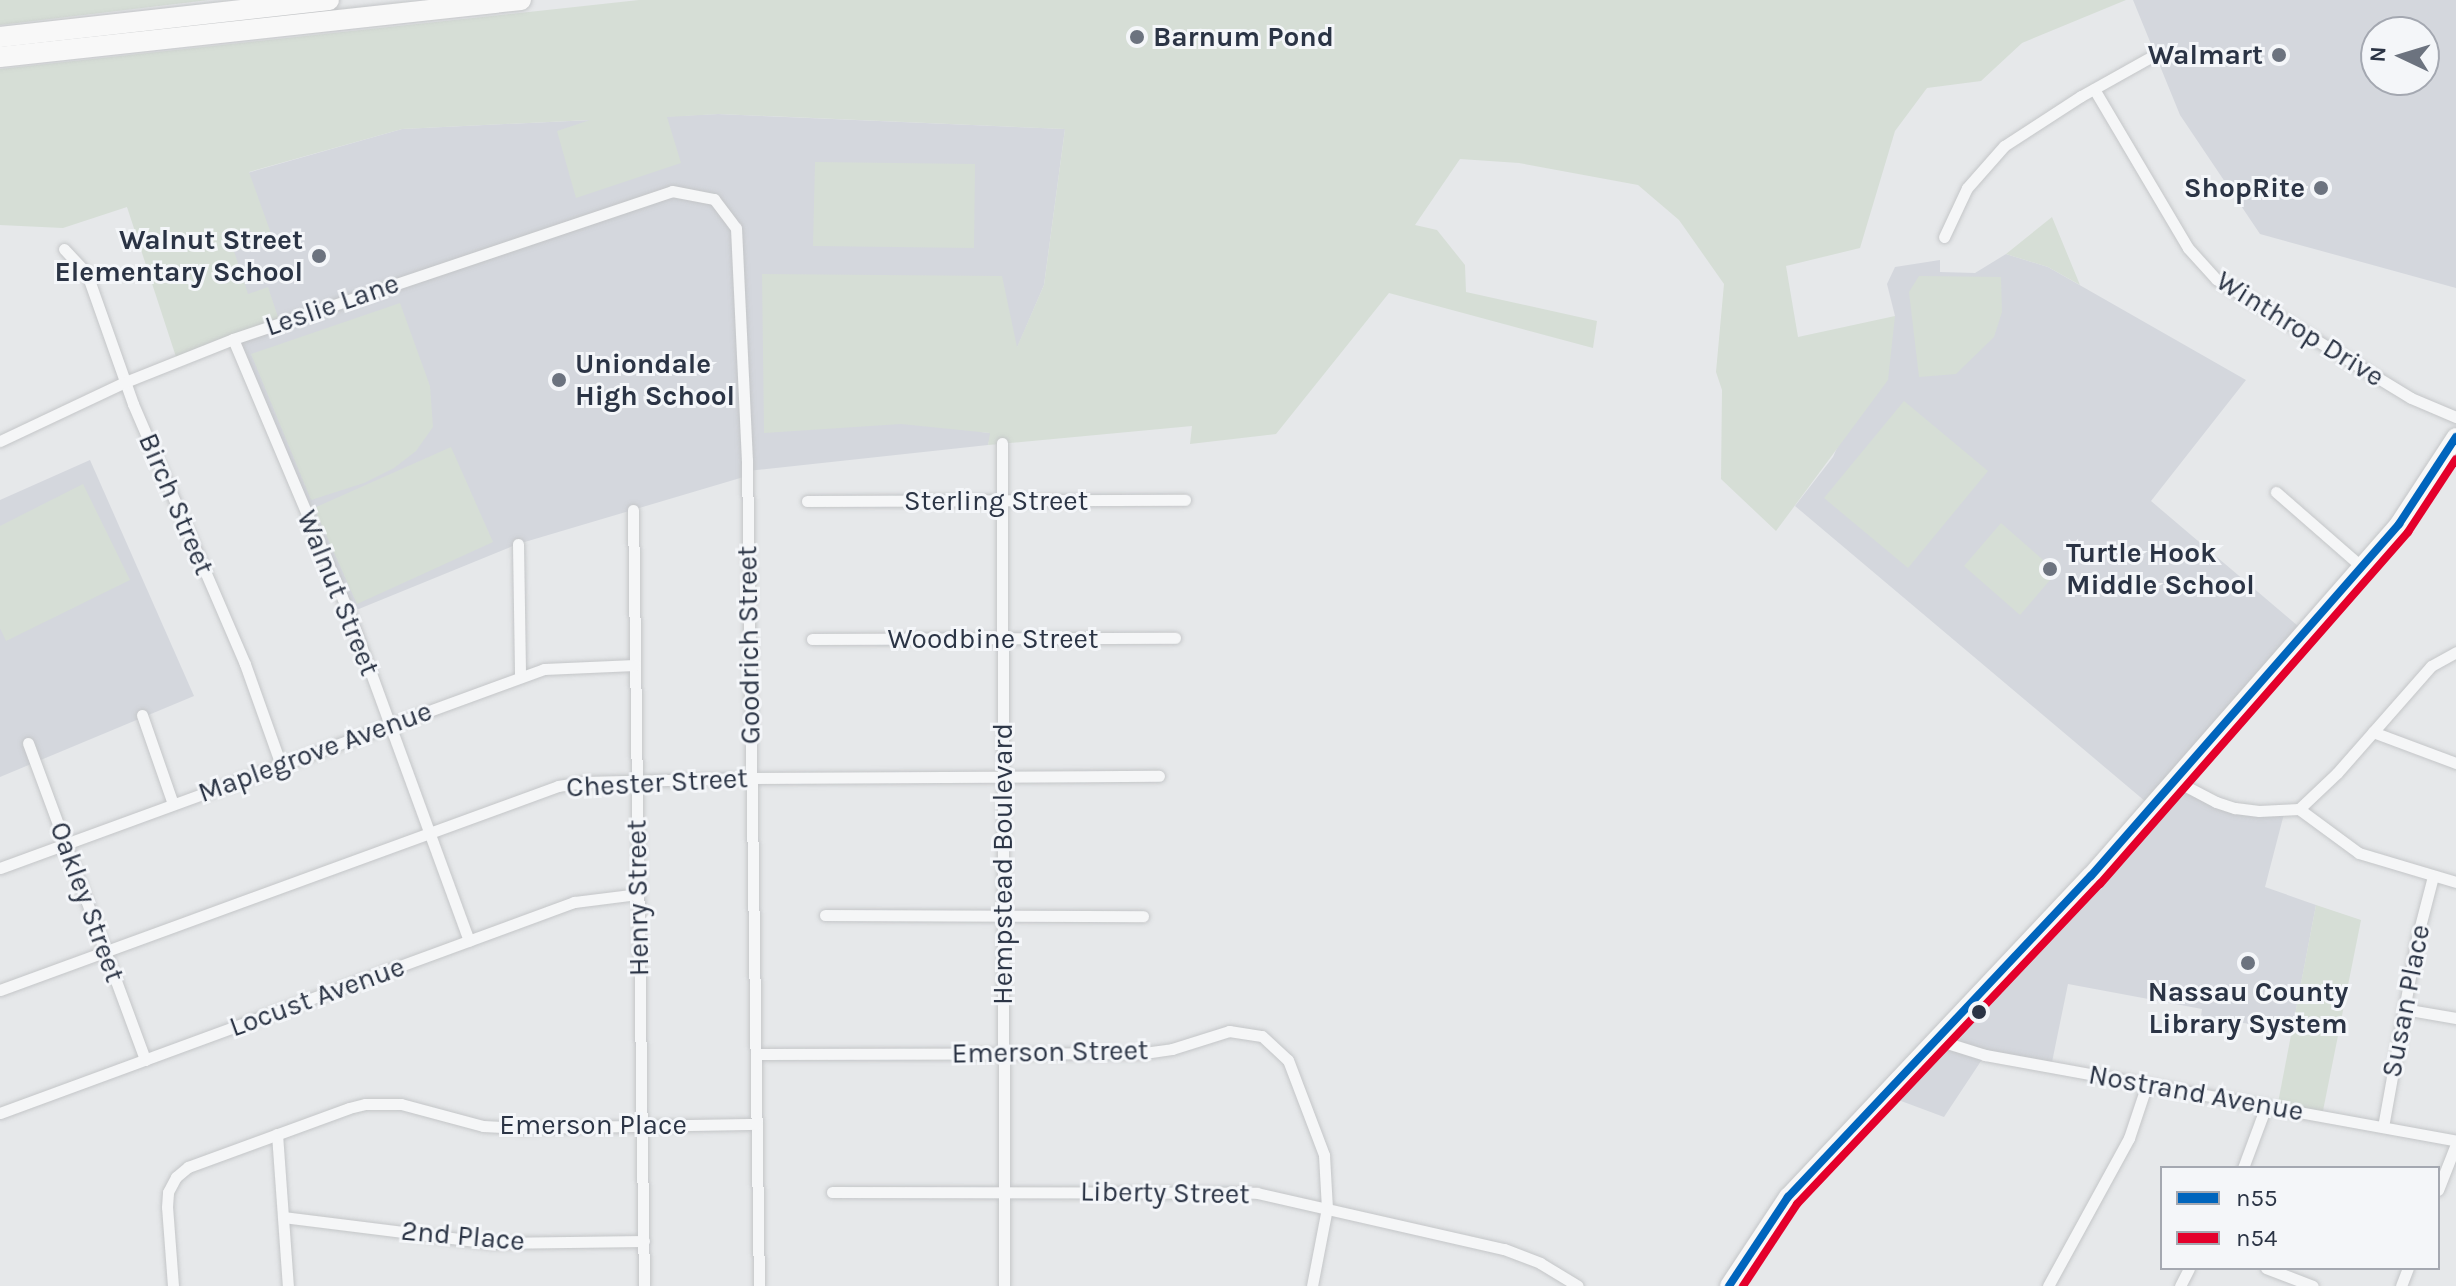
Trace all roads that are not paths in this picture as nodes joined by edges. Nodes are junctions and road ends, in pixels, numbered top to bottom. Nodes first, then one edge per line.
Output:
1 (329, 0) edge
2 (521, 0) edge
3 (0, 37) edge
4 (0, 57) edge
5 (2149, 58) dead end
6 (2094, 89) junction
7 (672, 191) joint
8 (1944, 237) dead end
9 (64, 249) dead end
10 (233, 339) junction
11 (125, 382) junction
12 (2456, 417) edge
13 (2456, 437) edge
14 (0, 441) edge
15 (1002, 443) dead end
16 (2276, 492) dead end
17 (1185, 500) dead end
18 (807, 501) dead end
19 (1002, 501) junction
20 (633, 510) dead end
21 (518, 544) dead end
22 (2362, 567) junction
23 (1003, 638) junction
24 (1175, 638) dead end
25 (812, 639) dead end
26 (2456, 652) edge
27 (635, 665) junction
28 (520, 677) junction
29 (142, 715) dead end
30 (389, 725) junction
31 (2373, 732) junction
32 (28, 743) dead end
33 (2456, 763) edge
34 (281, 765) junction
35 (1159, 776) dead end
36 (1003, 777) junction
37 (751, 778) junction
38 (637, 780) junction
39 (2176, 781) junction
40 (173, 804) junction
41 (2299, 809) junction
42 (429, 833) junction
43 (65, 844) junction
44 (0, 868) edge
45 (2433, 876) junction
46 (2456, 882) edge
47 (638, 894) junction
48 (825, 915) dead end
49 (1003, 915) junction
50 (1143, 916) dead end
51 (469, 941) junction
52 (105, 952) junction
53 (0, 990) edge
54 (2404, 1009) junction
55 (2456, 1018) edge
56 (1937, 1040) junction
57 (1003, 1053) junction
58 (756, 1054) junction
59 (145, 1060) junction
60 (2147, 1084) junction
61 (2266, 1106) junction
62 (0, 1113) edge
63 (757, 1124) junction
64 (642, 1126) junction
65 (2383, 1127) junction
66 (277, 1134) junction
67 (2456, 1142) edge
68 (2244, 1166) edge
69 (2440, 1185) edge
70 (1004, 1191) junction
71 (832, 1192) dead end
72 (1327, 1208) junction
73 (283, 1217) junction
74 (644, 1241) junction
75 (2271, 1270) edge
76 (173, 1286) edge
77 (288, 1286) edge
78 (644, 1286) edge
79 (759, 1286) edge
80 (1004, 1286) edge
81 (1312, 1286) edge
82 (1578, 1286) edge
83 (1729, 1286) edge
84 (2048, 1286) edge
85 (2313, 1286) edge

1 - 3 highway
2 - 4 highway
5 - 6 street
6 - 8 street
6 - 12 street, Winthrop Drive
7 - 10 street, Leslie Lane
7 - 37 street, Goodrich Street
9 - 11 street, Birch Street
10 - 11 street, Leslie Lane
10 - 30 street, Walnut Street
11 - 14 street, Leslie Lane
11 - 34 street, Birch Street
13 - 22 main road
15 - 19 street, Hempstead Boulevard
16 - 22 street
17 - 19 street, Sterling Street
18 - 19 street, Sterling Street
19 - 23 street, Hempstead Boulevard
20 - 27 street, Henry Street
21 - 28 street
22 - 39 main road
23 - 24 street, Woodbine Street
23 - 25 street, Woodbine Street
23 - 36 street, Hempstead Boulevard
26 - 31 street
27 - 28 street, Maplegrove Avenue
27 - 38 street, Henry Street
28 - 30 street, Maplegrove Avenue
29 - 40 street
30 - 34 street, Maplegrove Avenue
30 - 42 street, Walnut Street
31 - 33 street
31 - 41 street
32 - 43 street, Oakley Street
34 - 40 street, Maplegrove Avenue
35 - 36 street, Chester Street
36 - 37 street, Chester Street
36 - 49 street, Hempstead Boulevard
37 - 38 street, Chester Street
37 - 58 street, Goodrich Street
38 - 42 street, Chester Street
38 - 47 street, Henry Street
39 - 41 street
39 - 56 main road
40 - 43 street, Maplegrove Avenue
41 - 45 street
42 - 51 street, Walnut Street
42 - 52 street, Chester Street
43 - 44 street, Maplegrove Avenue
43 - 52 street, Oakley Street
45 - 46 street
45 - 54 street, Susan Place
47 - 51 street, Locust Avenue
47 - 64 street, Henry Street
48 - 49 street
49 - 50 street
49 - 57 street, Hempstead Boulevard
51 - 59 street, Locust Avenue
52 - 53 street, Chester Street
52 - 59 street, Oakley Street
54 - 55 street
54 - 65 street, Susan Place
56 - 60 street, Nostrand Avenue
56 - 83 main road
57 - 58 street, Emerson Street
57 - 70 street, Hempstead Boulevard
57 - 72 street, Emerson Street
58 - 63 street, Goodrich Street
59 - 62 street, Locust Avenue
60 - 61 street, Nostrand Avenue
60 - 84 street
61 - 65 street, Nostrand Avenue
61 - 68 street
63 - 64 street, Emerson Place
63 - 79 street, Goodrich Street
64 - 66 street, Emerson Place
64 - 74 street, Henry Street
65 - 67 street, Nostrand Avenue
66 - 73 street
66 - 76 street, Emerson Place
67 - 69 street
70 - 71 street, Liberty Street
70 - 72 street, Liberty Street
70 - 80 street, Hempstead Boulevard
72 - 81 street, Emerson Street
72 - 82 street, Liberty Street
73 - 74 street, 2nd Place
73 - 77 street
74 - 78 street, Henry Street
75 - 85 street

